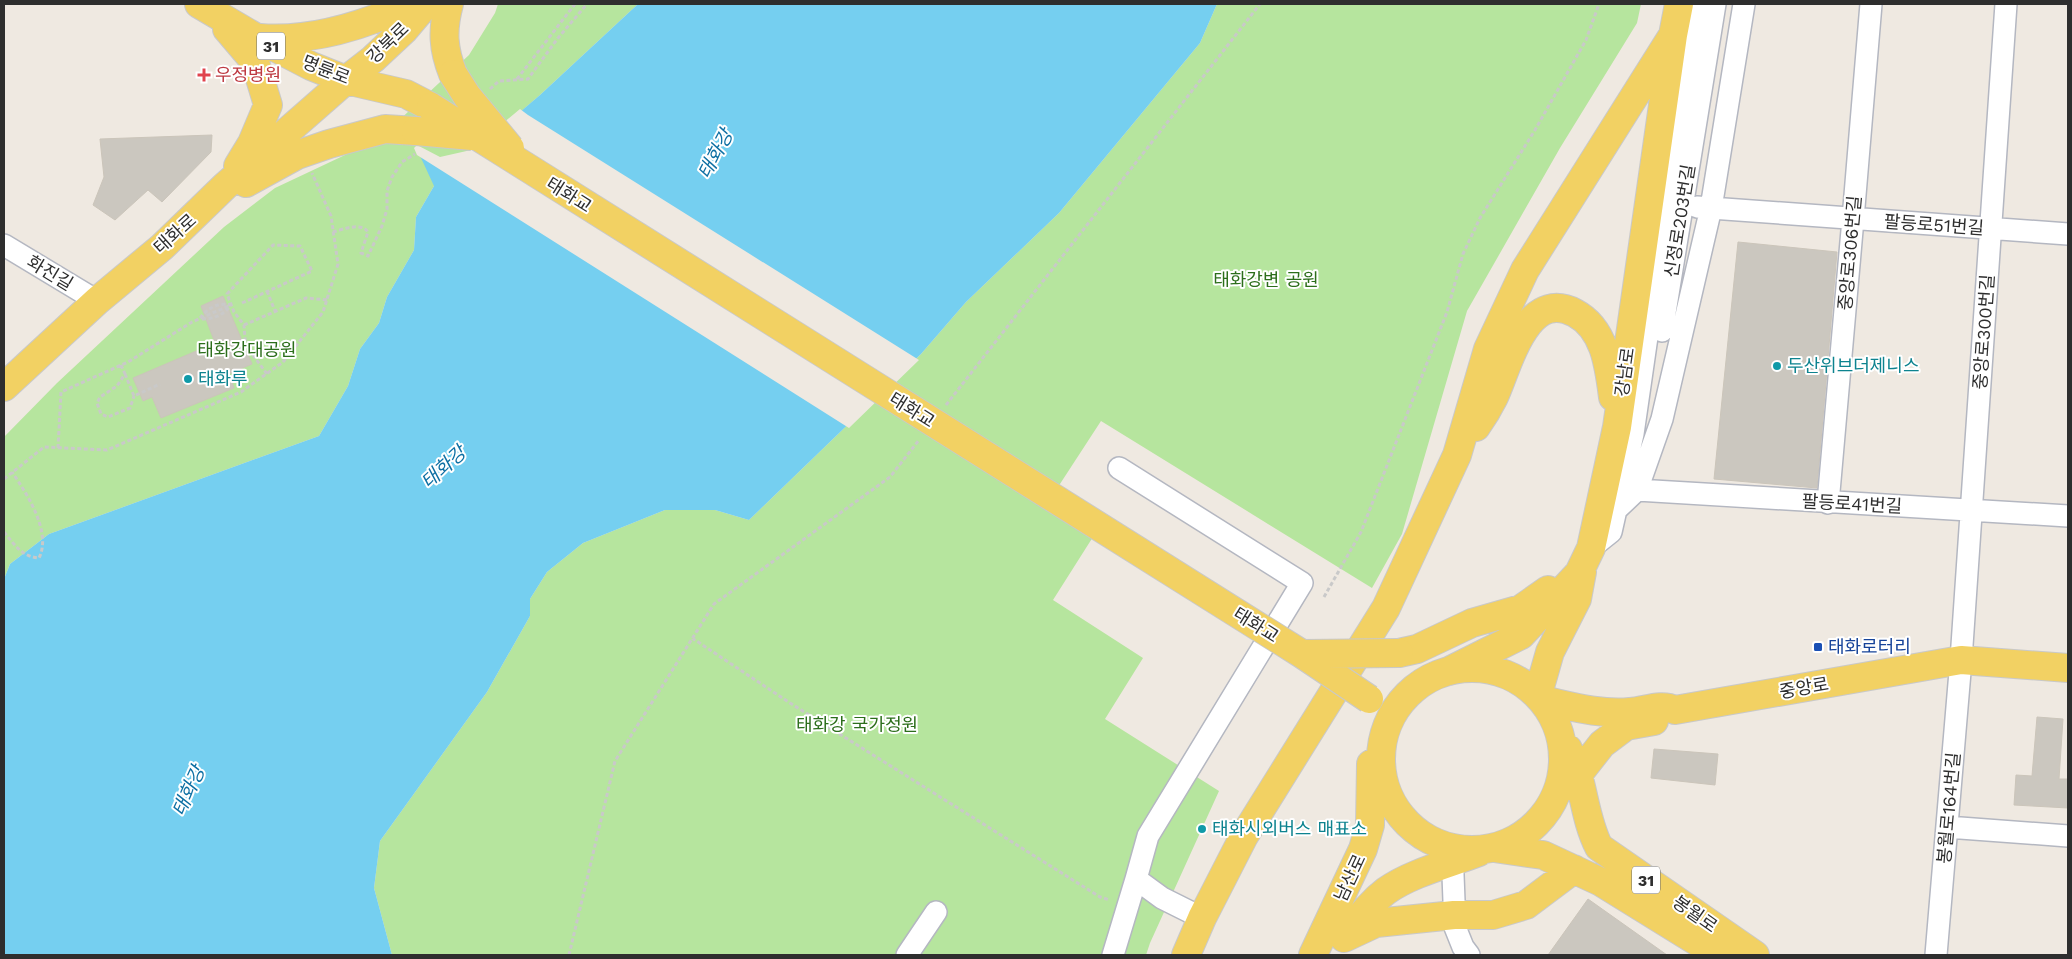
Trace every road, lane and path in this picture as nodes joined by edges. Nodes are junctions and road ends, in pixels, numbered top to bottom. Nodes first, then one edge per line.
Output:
1 (198, 4) edge
2 (410, 4) edge
3 (426, 4) edge
4 (449, 4) edge
5 (575, 4) edge
6 (587, 4) edge
7 (1260, 4) edge
8 (1599, 4) edge
9 (1679, 4) edge
10 (1695, 4) edge
11 (1715, 4) edge
12 (1744, 4) edge
13 (1870, 4) edge
14 (2006, 4) edge
15 (1673, 35) junction
16 (255, 37) junction
17 (517, 79) junction
18 (346, 80) junction
19 (499, 81) dead end
20 (431, 108) joint
21 (478, 137) junction
22 (402, 162) dead end
23 (310, 168) dead end
24 (529, 170) junction
25 (226, 186) junction
26 (1682, 206) junction
27 (204, 207) junction
28 (1711, 208) junction
29 (1854, 219) junction
30 (1991, 229) junction
31 (333, 232) junction
32 (2068, 234) edge
33 (4, 245) edge
34 (267, 292) junction
35 (327, 300) junction
36 (97, 301) junction
37 (242, 303) dead end
38 (231, 305) junction
39 (275, 311) junction
40 (244, 325) junction
41 (121, 365) junction
42 (125, 374) junction
43 (267, 374) junction
44 (160, 384) dead end
45 (4, 387) edge
46 (134, 396) junction
47 (945, 407) dead end
48 (1625, 431) junction
49 (920, 438) dead end
50 (58, 448) junction
51 (1457, 454) junction
52 (1120, 468) dead end
53 (12, 472) junction
54 (4, 479) edge
55 (1637, 490) junction
56 (1828, 503) junction
57 (1618, 508) junction
58 (1972, 511) junction
59 (2068, 516) edge
60 (4, 532) edge
61 (1587, 556) junction
62 (1324, 596) dead end
63 (692, 638) junction
64 (1302, 654) junction
65 (1961, 660) junction
66 (2068, 668) edge
67 (1449, 671) junction
68 (1542, 700) junction
69 (1675, 710) junction
70 (1393, 714) junction
71 (1561, 737) junction
72 (1383, 740) junction
73 (1577, 775) junction
74 (1550, 806) junction
75 (1947, 827) junction
76 (2068, 836) edge
77 (1491, 848) junction
78 (1452, 856) junction
79 (1574, 870) junction
80 (1136, 879) junction
81 (1127, 906) junction
82 (936, 912) dead end
83 (1454, 915) junction
84 (1202, 918) junction
85 (1338, 946) edge
86 (569, 955) edge
87 (907, 955) edge
88 (1113, 955) edge
89 (1186, 955) edge
90 (1313, 955) edge
91 (1470, 955) edge
92 (1719, 955) edge
93 (1755, 955) edge
94 (1936, 955) edge

1 - 16 main road, 명륜로 / 31
1 - 25 main road
2 - 16 main road
3 - 18 main road, 강북로
4 - 24 main road, bridge
5 - 17 path
6 - 17 path
7 - 47 path
8 - 62 path
9 - 15 main road, 강남로
10 - 48 street
11 - 26 street, 신정로203번길
12 - 28 street
13 - 29 street, 중앙로306번길
14 - 30 street, 중앙로300번길
15 - 48 main road, 강남로
15 - 51 main road
16 - 18 main road, 명륜로 / 31
17 - 19 path
18 - 20 main road, 명륜로 / 31
18 - 25 main road, 태화로
20 - 21 main road, 태화교, bridge
21 - 24 main road, 태화교, bridge
21 - 27 main road, bridge
22 - 31 path
23 - 31 path
24 - 64 main road, 태화교, bridge
25 - 27 main road, 태화로
26 - 28 street, 팔등로51번길
26 - 48 street, 신정로203번길
27 - 36 main road, 태화로
28 - 29 street, 팔등로51번길
28 - 55 street
29 - 30 street, 팔등로51번길
29 - 56 street, 중앙로306번길
30 - 32 street, 팔등로51번길
30 - 58 street, 중앙로300번길
31 - 35 path
33 - 36 street, 화진길
34 - 37 path
34 - 38 path
34 - 39 path
35 - 39 path
35 - 43 path
36 - 45 main road, 태화로
38 - 40 path
38 - 41 path
39 - 40 path
40 - 43 path
41 - 42 path
41 - 50 path
42 - 46 path
42 - 46 path
43 - 50 path
44 - 46 path
48 - 51 main road
48 - 57 street
48 - 61 main road, 강남로
49 - 63 path
50 - 53 path
51 - 84 main road
52 - 80 street
53 - 54 path
53 - 60 path
55 - 56 street, 팔등로41번길
55 - 57 street
56 - 58 street, 팔등로41번길
57 - 61 street
58 - 59 street, 팔등로41번길
58 - 65 street, 중앙로300번길
61 - 64 main road, bridge
61 - 67 main road, 강남로
61 - 68 main road
63 - 81 path
63 - 86 path
64 - 70 main road, 태화교, bridge
65 - 66 main road, 중앙로
65 - 69 main road, 중앙로
65 - 75 street, 봉월로164번길
67 - 68 main road
67 - 70 main road
68 - 69 main road, 중앙로
68 - 71 main road
69 - 73 main road
70 - 72 main road
71 - 73 main road, 봉월로
71 - 74 main road
72 - 78 main road
72 - 90 main road, 남산로
73 - 74 main road
73 - 93 main road, 봉월로 / 31
74 - 77 main road
75 - 76 street
75 - 94 street, 봉월로164번길
77 - 78 main road
77 - 79 main road, 봉월로
78 - 83 street
78 - 85 main road
79 - 83 main road
79 - 92 main road, 봉월로
80 - 81 street
80 - 84 street
81 - 88 street
82 - 87 street
83 - 85 main road
83 - 91 street
84 - 89 main road

